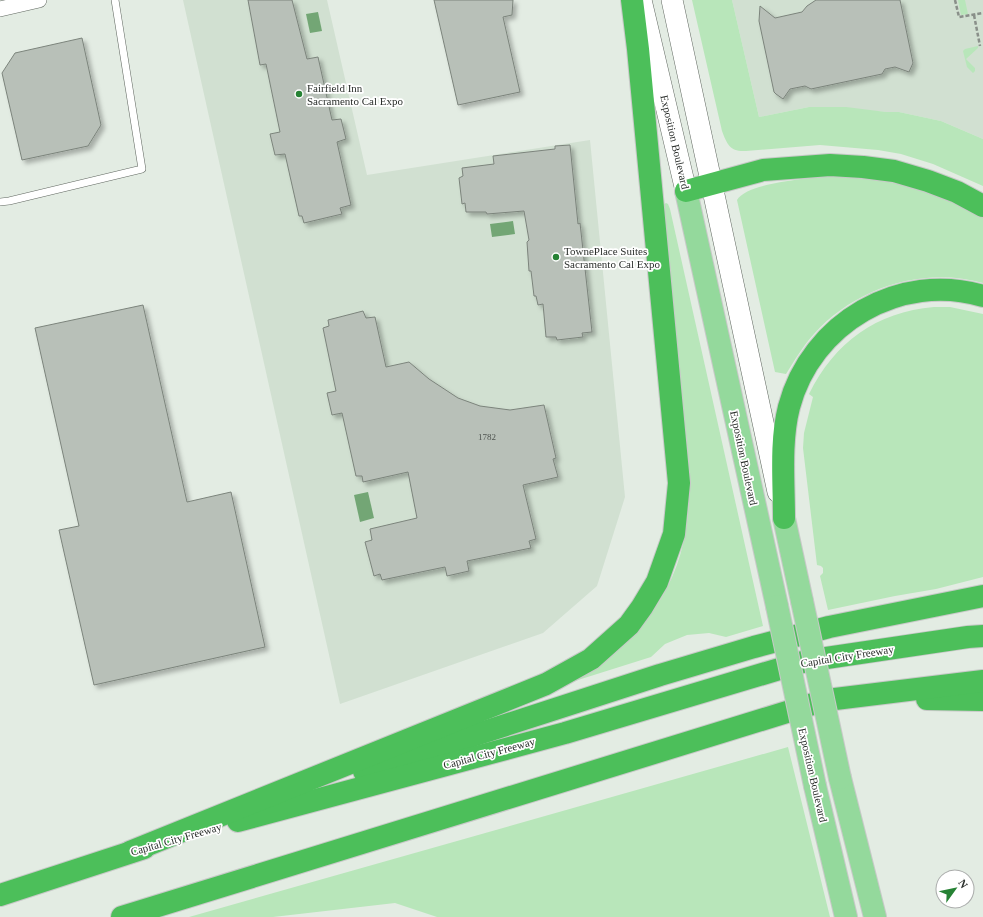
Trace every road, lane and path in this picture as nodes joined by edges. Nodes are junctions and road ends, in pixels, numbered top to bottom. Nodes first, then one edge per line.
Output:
1 (39, 0) edge
2 (115, 0) edge
3 (632, 0) edge
4 (642, 0) edge
5 (672, 0) edge
6 (955, 0) edge
7 (0, 9) edge
8 (983, 13) edge
9 (974, 14) junction
10 (980, 46) dead end
11 (712, 183) junction
12 (686, 191) junction
13 (0, 202) edge
14 (983, 206) edge
15 (983, 296) edge
16 (784, 518) junction
17 (983, 596) edge
18 (983, 636) edge
19 (983, 680) edge
20 (836, 699) junction
21 (983, 700) edge
22 (203, 830) junction
23 (130, 852) junction
24 (0, 895) edge
25 (122, 917) edge
26 (846, 917) edge
27 (875, 917) edge

1 - 7 street
2 - 13 lane
3 - 23 highway
4 - 12 main road, Exposition Boulevard
5 - 11 main road
6 - 9 path
8 - 9 path
9 - 10 path
11 - 12 highway
11 - 14 highway
11 - 16 main road
12 - 26 main road, Exposition Boulevard, bridge
15 - 16 highway
16 - 27 main road, bridge
17 - 22 highway
18 - 22 highway, Capital City Freeway
19 - 20 highway
20 - 21 highway
20 - 25 highway
22 - 23 highway, Capital City Freeway
23 - 24 highway, Capital City Freeway

